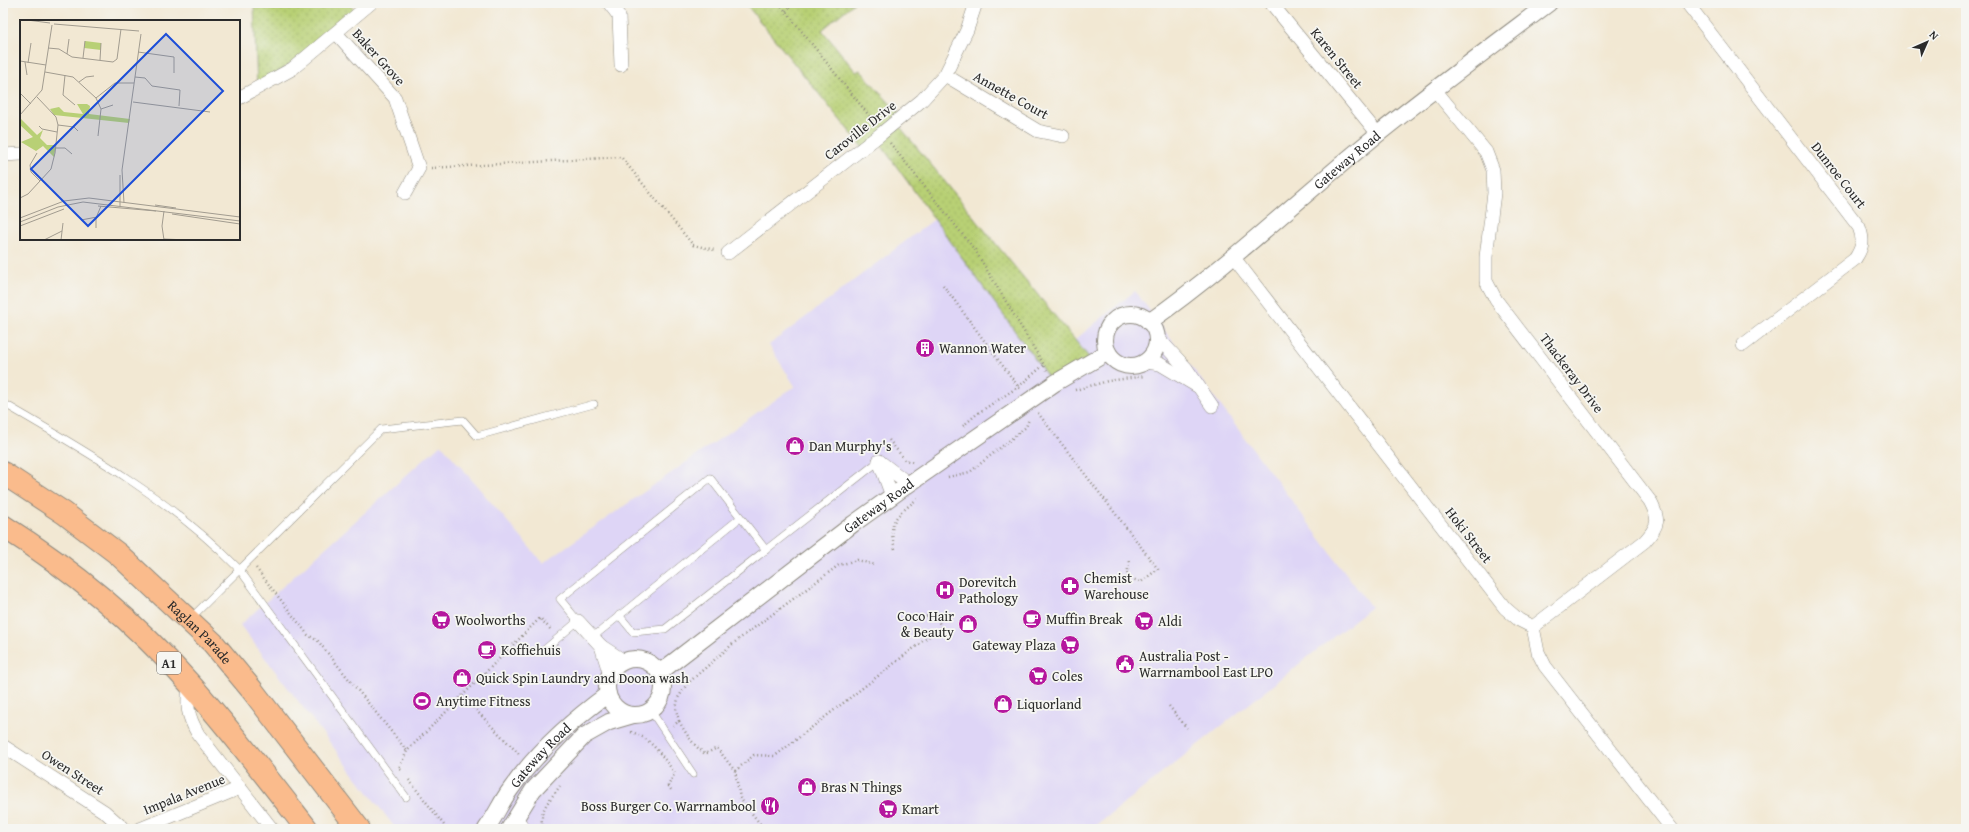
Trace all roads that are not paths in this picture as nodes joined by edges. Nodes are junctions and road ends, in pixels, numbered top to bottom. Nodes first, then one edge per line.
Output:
1 (371, 3) edge
2 (609, 3) edge
3 (976, 3) edge
4 (1271, 3) edge
5 (1549, 3) edge
6 (1687, 3) edge
7 (336, 33) junction
8 (621, 65) dead end
9 (945, 75) junction
10 (1435, 90) junction
11 (240, 97) edge
12 (1378, 134) junction
13 (1063, 136) dead end
14 (20, 154) edge
15 (3, 155) edge
16 (405, 193) dead end
17 (728, 253) road end
18 (1234, 258) junction
19 (1149, 322) junction
20 (1157, 337) junction
21 (1744, 345) dead end
22 (1108, 352) junction
23 (1153, 363) junction
24 (1201, 388) junction
25 (3, 403) edge
26 (594, 404) dead end
27 (1212, 406) dead end
28 (879, 461) junction
29 (3, 473) edge
30 (909, 484) junction
31 (892, 496) junction
32 (740, 518) junction
33 (3, 526) edge
34 (766, 550) junction
35 (240, 569) junction
36 (619, 615) junction
37 (189, 620) junction
38 (578, 620) junction
39 (1533, 627) junction
40 (597, 641) junction
41 (544, 650) dead end
42 (624, 661) junction
43 (659, 673) junction
44 (610, 675) junction
45 (189, 683) junction
46 (608, 694) junction
47 (651, 711) junction
48 (632, 715) junction
49 (3, 746) edge
50 (693, 774) dead end
51 (240, 788) junction
52 (406, 797) dead end
53 (518, 816) junction
54 (124, 829) edge
55 (140, 829) edge
56 (272, 829) edge
57 (307, 829) edge
58 (359, 829) edge
59 (486, 829) edge
60 (509, 829) edge
61 (528, 829) edge
62 (1672, 829) edge

1 - 7 street
2 - 8 street
3 - 9 street, Caroville Drive
4 - 12 street, Karen Street
5 - 10 street, Gateway Road
6 - 21 street, Dunroe Court
7 - 11 street
7 - 16 street, Baker Grove
9 - 13 street, Annette Court
9 - 17 street, Caroville Drive
10 - 12 street, Gateway Road
10 - 39 street, Thackeray Drive
12 - 18 street, Gateway Road
14 - 15 street
18 - 19 street, Gateway Road
18 - 39 street, Hoki Street
19 - 20 street
19 - 22 street
20 - 23 street
20 - 24 street
22 - 23 street
22 - 30 street, Gateway Road
23 - 24 street
24 - 27 street
25 - 35 lane
26 - 35 lane
28 - 30 street
28 - 31 street
28 - 34 lane
29 - 37 highway, Raglan Parade
30 - 31 street, Gateway Road
31 - 43 street, Gateway Road
32 - 34 lane
32 - 36 lane
32 - 38 lane
33 - 45 highway, A1
34 - 36 lane
35 - 37 lane
35 - 52 lane
36 - 40 lane
37 - 58 highway, Raglan Parade
38 - 40 street
38 - 41 lane
39 - 62 street
40 - 42 street
40 - 44 street
42 - 43 street
42 - 44 street
43 - 47 street
44 - 46 street
45 - 51 street
45 - 57 highway, A1
46 - 48 street
46 - 59 street, Gateway Road
47 - 48 street
47 - 50 lane
48 - 53 street, Gateway Road
49 - 54 street, Owen Street
51 - 55 street, Impala Avenue
51 - 56 street
53 - 60 street, Gateway Road
53 - 61 lane

